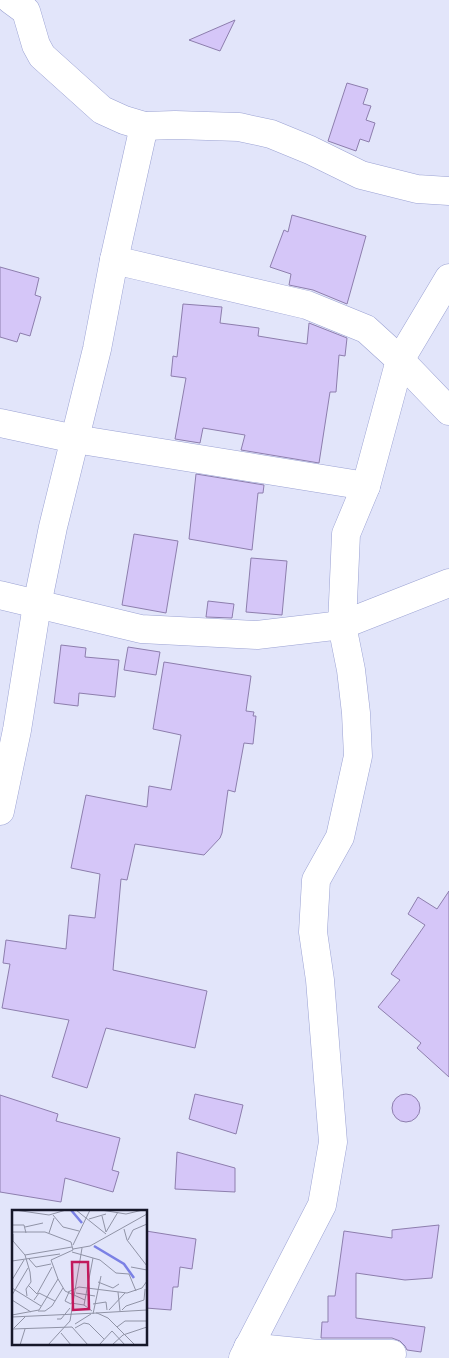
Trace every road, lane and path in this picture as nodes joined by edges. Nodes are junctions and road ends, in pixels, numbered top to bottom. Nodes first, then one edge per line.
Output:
1 (11, 0) edge
2 (144, 126) junction
3 (449, 191) edge
4 (114, 260) junction
5 (449, 278) edge
6 (400, 360) junction
7 (449, 411) edge
8 (0, 424) edge
9 (75, 439) junction
10 (366, 486) junction
11 (449, 583) edge
12 (0, 595) edge
13 (38, 605) junction
14 (342, 625) junction
15 (0, 810) edge
16 (245, 1352) edge
17 (392, 1354) dead end

1 - 2 street
2 - 3 street
2 - 4 street
4 - 6 street
4 - 9 street
5 - 6 street
6 - 7 street
6 - 10 street
8 - 9 street
9 - 10 street
9 - 13 street
10 - 14 street
11 - 14 street
12 - 13 street
13 - 14 street
13 - 15 street
14 - 16 street
16 - 17 street

